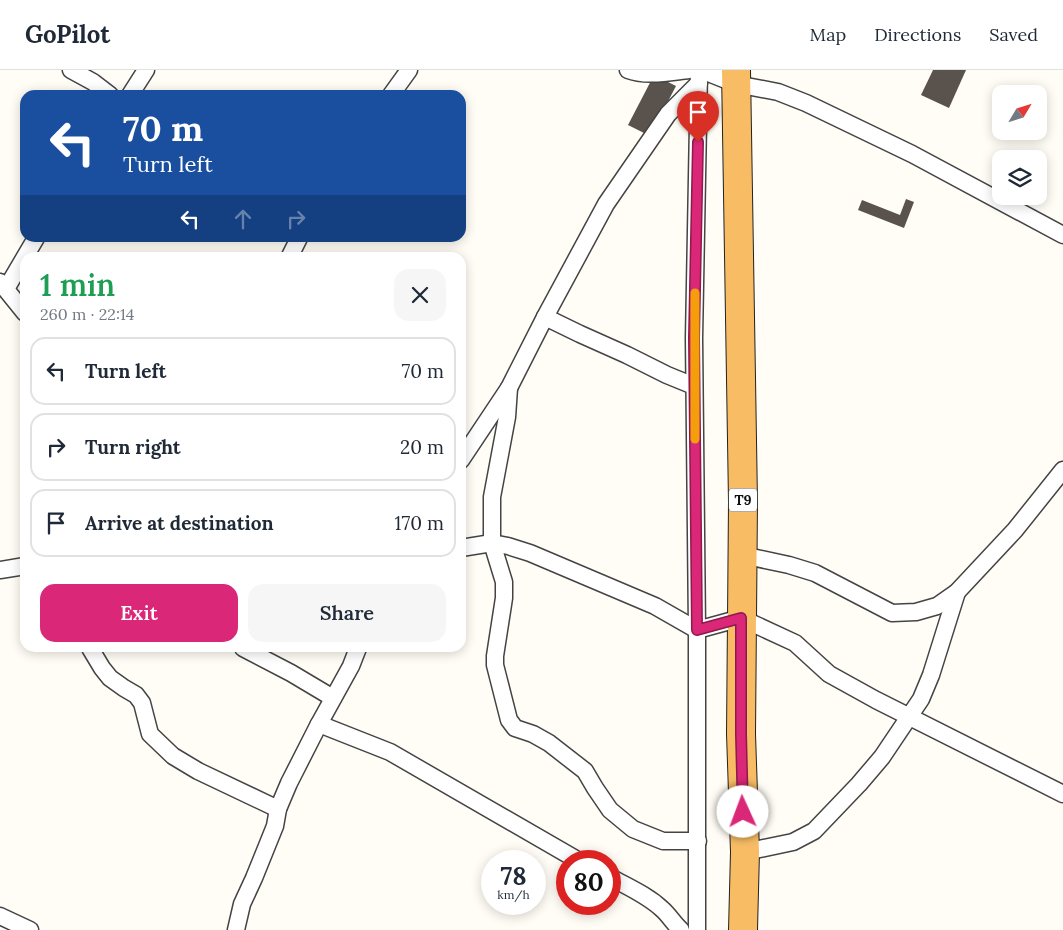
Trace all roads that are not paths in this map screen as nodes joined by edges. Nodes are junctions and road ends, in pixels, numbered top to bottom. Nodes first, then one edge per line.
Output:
1 (71, 70) edge
2 (146, 70) edge
3 (409, 70) edge
4 (628, 70) edge
5 (697, 73) edge
6 (736, 77) edge
7 (103, 90) edge
8 (133, 90) edge
9 (395, 90) edge
10 (1063, 235) edge
11 (20, 261) edge
12 (3, 286) edge
13 (20, 307) edge
14 (545, 317) junction
15 (694, 386) junction
16 (509, 388) junction
17 (466, 452) edge
18 (1063, 470) edge
19 (492, 543) junction
20 (466, 547) edge
21 (742, 555) junction
22 (20, 567) edge
23 (0, 570) edge
24 (957, 592) junction
25 (741, 618) junction
26 (697, 630) junction
27 (92, 652) edge
28 (251, 652) edge
29 (356, 652) edge
30 (333, 698) junction
31 (908, 717) junction
32 (320, 724) junction
33 (1063, 794) edge
34 (278, 809) junction
35 (698, 841) junction
36 (560, 850) edge
37 (744, 852) junction
38 (621, 883) edge
39 (0, 916) edge
40 (30, 930) edge
41 (236, 930) edge
42 (681, 930) edge
43 (697, 930) edge
44 (743, 930) edge

1 - 7 street
2 - 8 street
3 - 9 street
4 - 5 street
5 - 6 street
5 - 14 street
5 - 15 street
6 - 10 street
6 - 21 highway, T9
11 - 12 street
12 - 13 street
14 - 15 street
14 - 16 street
15 - 26 street
16 - 17 street
16 - 19 street
18 - 24 street
19 - 20 street
19 - 26 street
19 - 35 street
21 - 24 street
21 - 25 highway, T9
22 - 23 street
24 - 31 street
25 - 26 street
25 - 31 street
25 - 37 highway, T9
26 - 35 street
27 - 34 street
28 - 30 street
29 - 30 street
30 - 32 street
31 - 33 street
31 - 37 street
32 - 34 street
32 - 36 street
34 - 41 street
35 - 43 street
37 - 44 highway, T9
38 - 42 street
39 - 40 street

